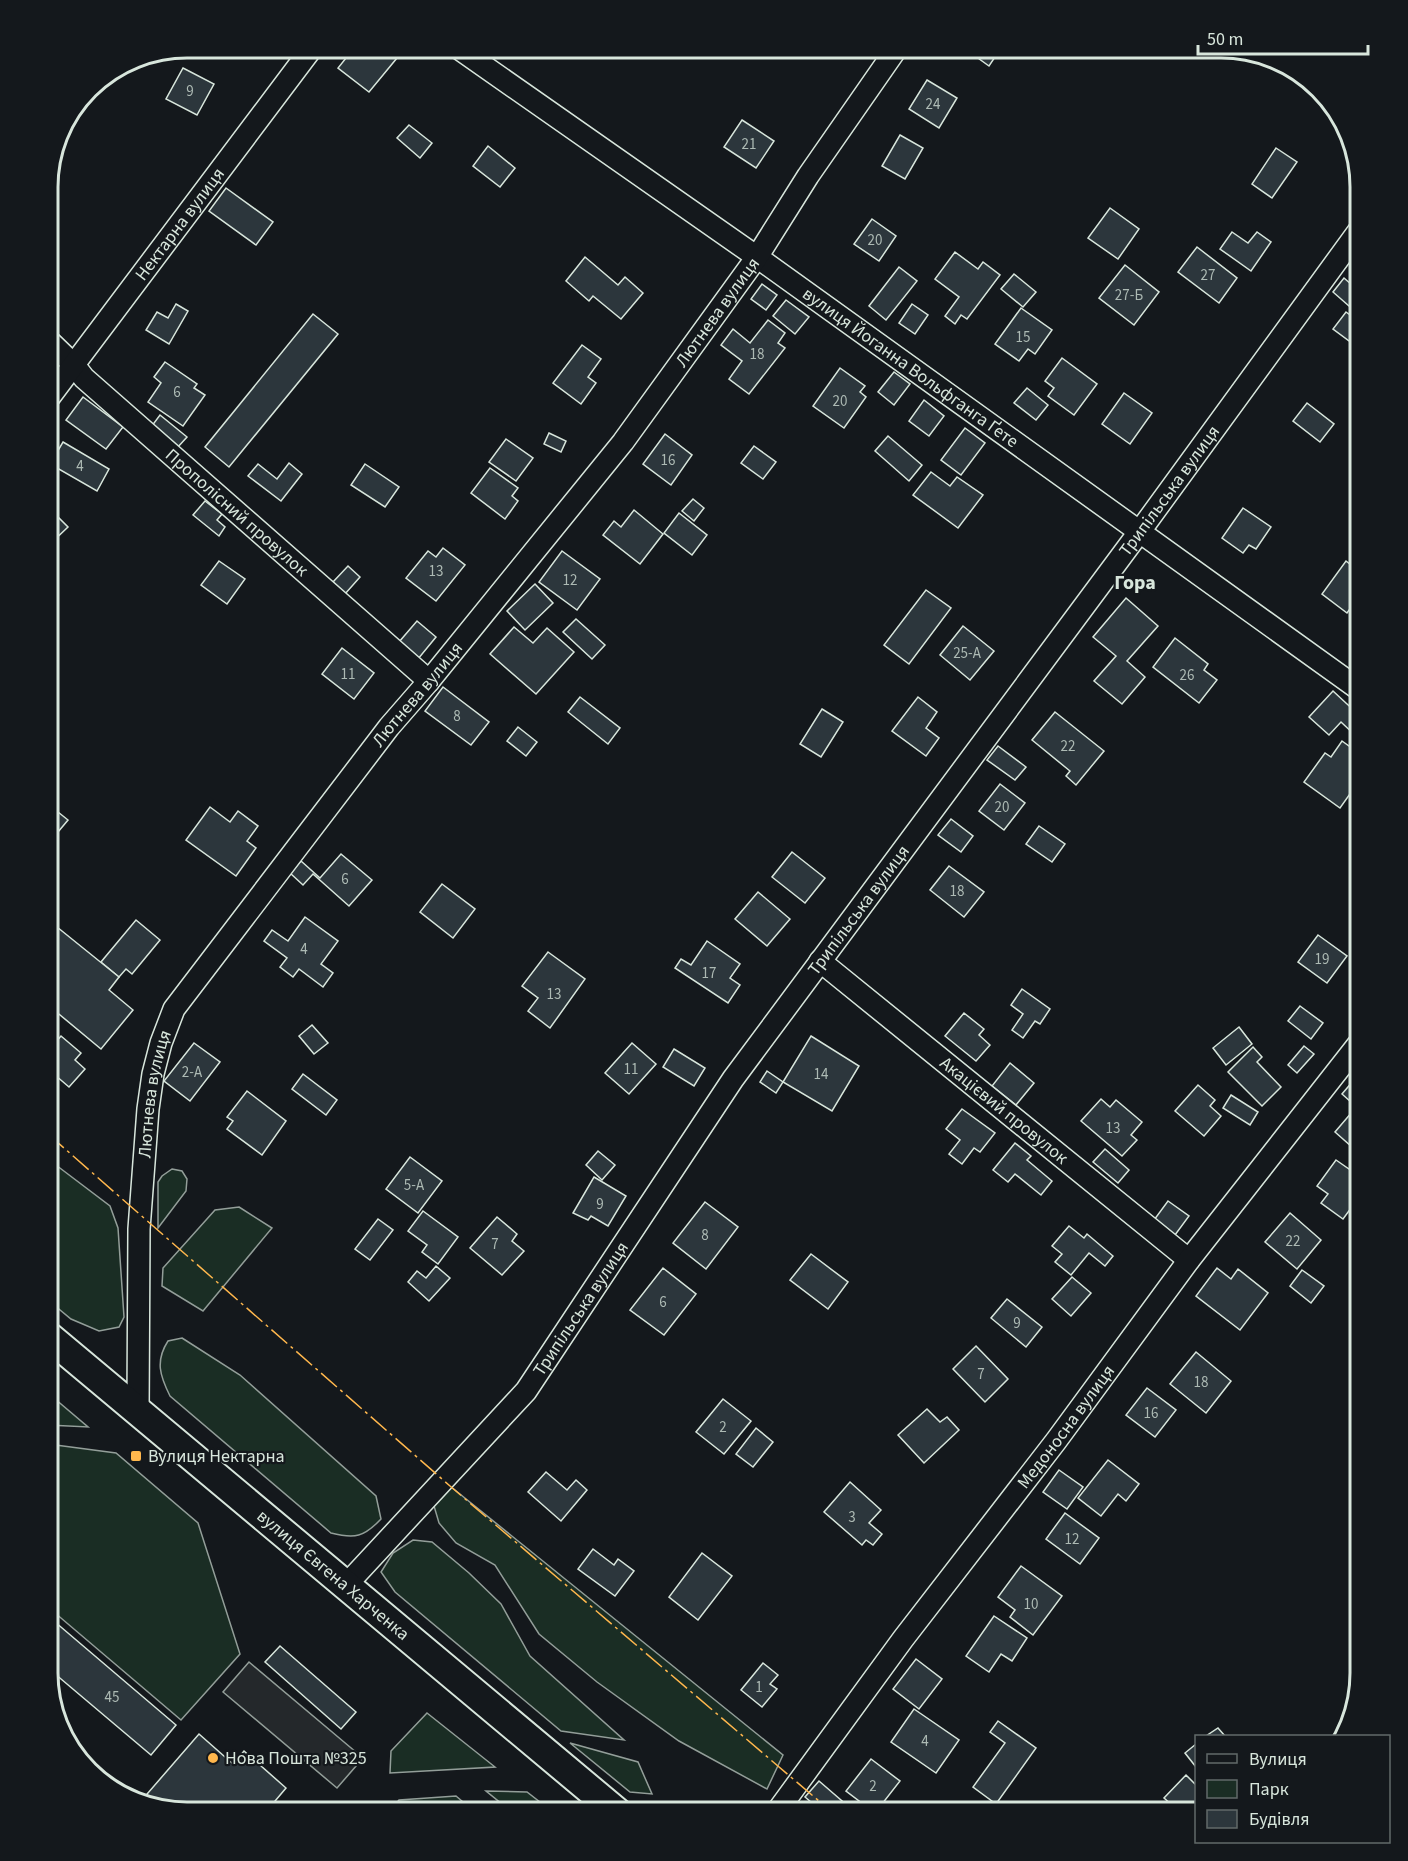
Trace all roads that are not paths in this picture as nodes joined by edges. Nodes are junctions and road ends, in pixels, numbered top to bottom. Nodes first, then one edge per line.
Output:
1 (304, 58) edge
2 (473, 58) edge
3 (890, 59) edge
4 (1349, 244) edge
5 (757, 257) junction
6 (59, 350) edge
7 (74, 365) junction
8 (59, 385) edge
9 (1140, 531) junction
10 (429, 681) junction
11 (1349, 682) edge
12 (820, 961) junction
13 (1349, 1056) edge
14 (1189, 1260) junction
15 (58, 1345) edge
16 (138, 1413) junction
17 (347, 1584) junction
18 (605, 1802) edge
19 (784, 1802) edge

1 - 7 street, Нектарна вулиця
2 - 5 street, вулиця Йоганна Вольфганга Ґете
3 - 5 street, Лютнева вулиця
4 - 9 street, Трипільська вулиця
5 - 9 street, вулиця Йоганна Вольфганга Ґете
5 - 10 street, Лютнева вулиця
6 - 7 street, Прополісний провулок
7 - 8 street, Нектарна вулиця
7 - 10 street, Прополісний провулок
9 - 11 street, вулиця Йоганна Вольфганга Ґете
9 - 12 street, Трипільська вулиця
10 - 16 street, Лютнева вулиця
12 - 14 street, Акацієвий провулок
12 - 17 street, Трипільська вулиця
13 - 14 street, Медоносна вулиця
14 - 19 street, Медоносна вулиця
15 - 16 main road, вулиця Євгена Харченка
16 - 17 main road, вулиця Євгена Харченка
17 - 18 main road, вулиця Євгена Харченка

